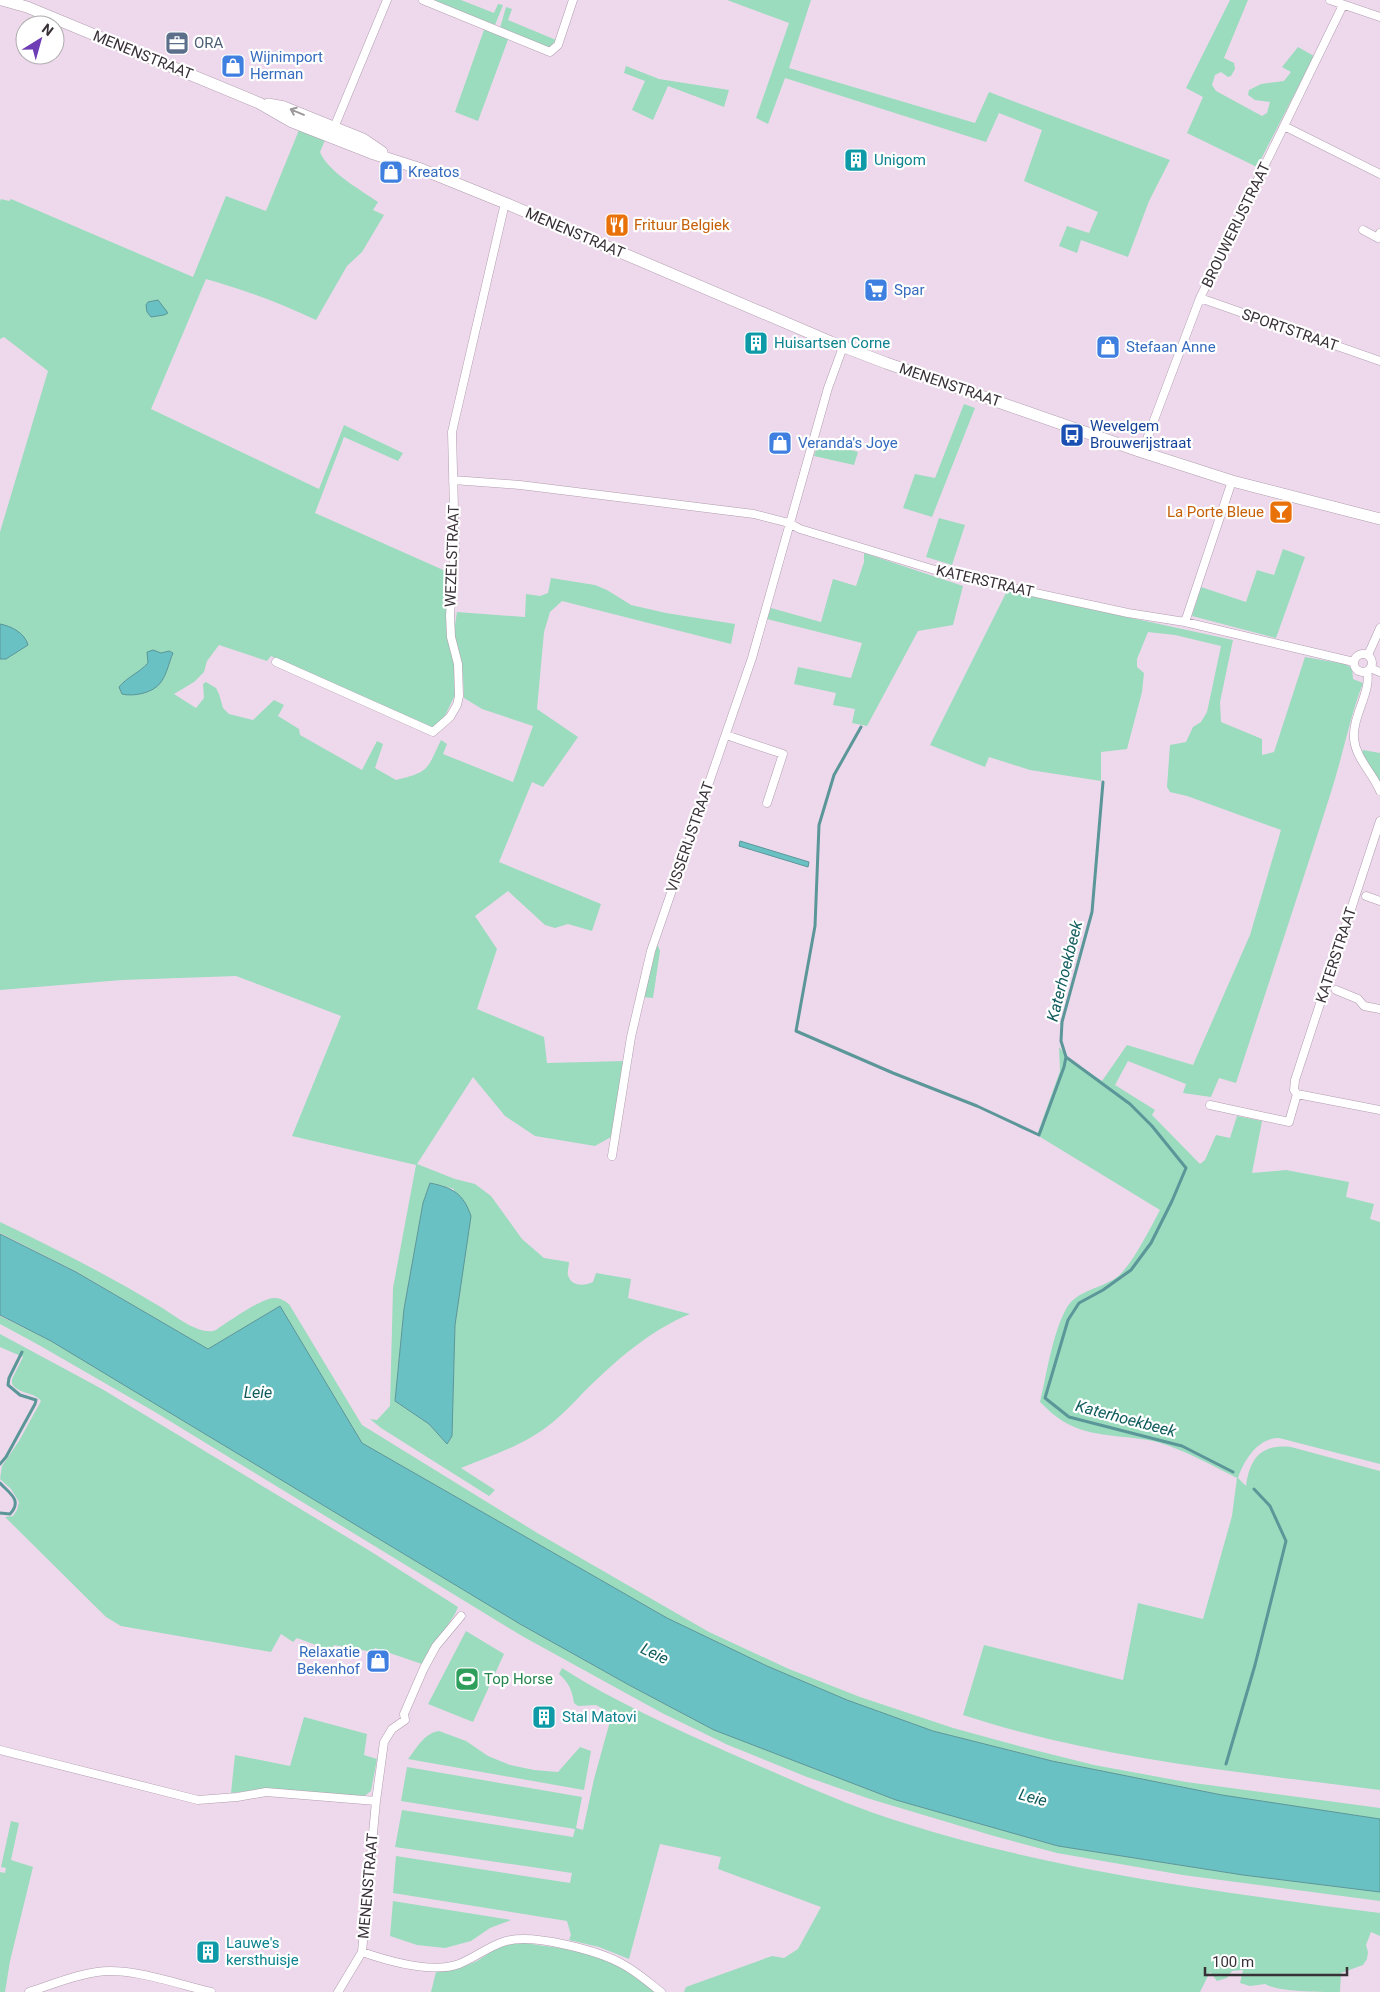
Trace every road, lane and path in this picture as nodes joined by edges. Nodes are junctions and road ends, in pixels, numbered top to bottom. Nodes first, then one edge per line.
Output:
1 (2, 0) edge
2 (15, 0) edge
3 (387, 0) edge
4 (423, 0) edge
5 (573, 0) edge
6 (1336, 2) edge
7 (27, 7) junction
8 (1380, 17) edge
9 (1284, 126) junction
10 (332, 132) junction
11 (1380, 174) edge
12 (505, 203) junction
13 (1363, 230) dead end
14 (1380, 233) edge
15 (1200, 298) junction
16 (843, 347) junction
17 (1380, 361) edge
18 (1142, 452) junction
19 (452, 480) junction
20 (1232, 481) junction
21 (1380, 520) edge
22 (789, 523) junction
23 (1185, 622) junction
24 (1380, 628) edge
25 (1368, 655) junction
26 (276, 662) dead end
27 (1354, 662) junction
28 (1369, 670) junction
29 (1380, 672) edge
30 (726, 735) junction
31 (1380, 791) edge
32 (767, 804) dead end
33 (1380, 821) edge
34 (1366, 896) dead end
35 (1380, 901) edge
36 (1336, 990) dead end
37 (1380, 1009) edge
38 (1296, 1092) junction
39 (1210, 1105) dead end
40 (1380, 1110) edge
41 (612, 1156) dead end
42 (461, 1616) dead end
43 (0, 1750) edge
44 (376, 1801) junction
45 (362, 1952) junction
46 (29, 1992) edge
47 (211, 1992) edge
48 (338, 1992) edge
49 (661, 1992) edge

1 - 7 main road, MENENSTRAAT
2 - 7 main road, MENENSTRAAT
3 - 10 street
4 - 5 street
6 - 8 street
6 - 9 street, BROUWERIJSTRAAT
7 - 10 main road, MENENSTRAAT
9 - 11 street
9 - 15 street, BROUWERIJSTRAAT
10 - 12 main road, MENENSTRAAT
12 - 16 main road, MENENSTRAAT
12 - 19 street, WEZELSTRAAT
13 - 14 street
15 - 17 street, SPORTSTRAAT
15 - 18 street, BROUWERIJSTRAAT
16 - 18 main road, MENENSTRAAT
16 - 22 street, VISSERIJSTRAAT
18 - 20 main road, MENENSTRAAT
19 - 22 street
19 - 26 street, WEZELSTRAAT
20 - 21 main road, MENENSTRAAT
20 - 23 street
22 - 23 street, KATERSTRAAT
22 - 30 street, VISSERIJSTRAAT
23 - 27 street, KATERSTRAAT
24 - 25 street
25 - 27 street
25 - 28 street
27 - 28 street
28 - 29 street
28 - 31 street
30 - 32 street
30 - 41 street, VISSERIJSTRAAT
33 - 38 street, KATERSTRAAT
34 - 35 street
36 - 37 street
38 - 39 street, KATERSTRAAT
38 - 40 street
42 - 44 street, MENENSTRAAT
43 - 44 street
44 - 45 street, MENENSTRAAT
45 - 48 street
45 - 49 street, MENENSTRAAT
46 - 47 street

